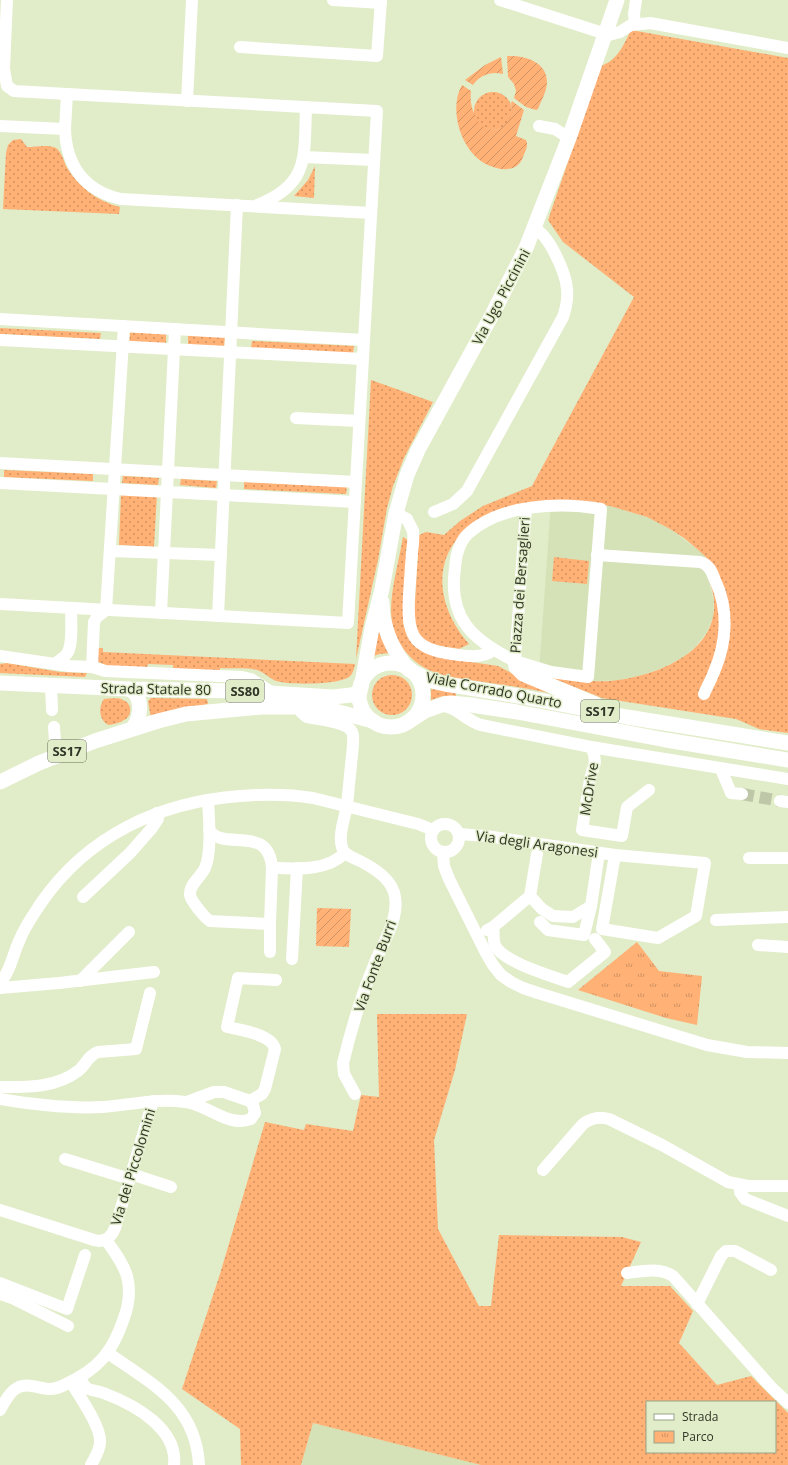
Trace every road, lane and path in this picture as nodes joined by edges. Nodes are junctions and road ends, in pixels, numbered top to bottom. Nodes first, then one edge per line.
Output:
1 (7, 0) edge
2 (192, 0) edge
3 (333, 0) edge
4 (500, 0) edge
5 (617, 0) edge
6 (636, 0) edge
7 (381, 1) edge
8 (635, 24) junction
9 (605, 34) junction
10 (240, 48) dead end
11 (788, 48) edge
12 (67, 94) junction
13 (187, 100) junction
14 (306, 107) junction
15 (0, 126) edge
16 (65, 129) junction
17 (304, 157) junction
18 (374, 160) junction
19 (237, 205) junction
20 (254, 206) junction
21 (371, 212) junction
22 (535, 229) junction
23 (0, 319) edge
24 (124, 326) junction
25 (175, 329) junction
26 (231, 332) junction
27 (0, 340) edge
28 (364, 340) junction
29 (122, 347) junction
30 (174, 349) junction
31 (230, 352) junction
32 (363, 359) junction
33 (296, 418) dead end
34 (359, 421) junction
35 (0, 464) edge
36 (115, 469) junction
37 (168, 472) junction
38 (224, 475) junction
39 (356, 482) junction
40 (0, 483) edge
41 (114, 489) junction
42 (167, 492) junction
43 (224, 495) junction
44 (355, 502) junction
45 (526, 509) junction
46 (434, 512) dead end
47 (396, 513) junction
48 (110, 551) junction
49 (164, 553) junction
50 (221, 555) junction
51 (597, 555) junction
52 (382, 589) junction
53 (0, 604) edge
54 (71, 608) junction
55 (106, 610) junction
56 (161, 612) junction
57 (218, 616) junction
58 (493, 650) junction
59 (0, 656) edge
60 (515, 661) junction
61 (56, 663) junction
62 (92, 667) junction
63 (411, 671) junction
64 (0, 683) edge
65 (51, 685) junction
66 (129, 689) junction
67 (360, 690) junction
68 (273, 693) junction
69 (704, 694) dead end
70 (297, 707) junction
71 (433, 708) junction
72 (52, 710) dead end
73 (627, 717) junction
74 (411, 720) junction
75 (373, 721) junction
76 (54, 727) dead end
77 (133, 728) junction
78 (788, 744) edge
79 (591, 747) junction
80 (60, 754) junction
81 (788, 760) edge
82 (721, 769) junction
83 (788, 779) edge
84 (1, 782) edge
85 (649, 790) dead end
86 (742, 794) tunnel mouth
87 (208, 800) junction
88 (347, 807) junction
89 (157, 813) junction
90 (209, 830) junction
91 (433, 830) junction
92 (459, 834) junction
93 (443, 852) junction
94 (599, 852) junction
95 (345, 853) junction
96 (537, 854) dead end
97 (616, 855) junction
98 (749, 858) dead end
99 (788, 858) edge
100 (278, 868) dead end
101 (297, 868) junction
102 (530, 896) junction
103 (83, 897) dead end
104 (592, 906) junction
105 (788, 917) edge
106 (716, 920) dead end
107 (540, 922) dead end
108 (270, 924) junction
109 (494, 926) junction
110 (129, 932) dead end
111 (476, 934) junction
112 (595, 939) dead end
113 (758, 945) dead end
114 (788, 947) edge
115 (270, 952) dead end
116 (292, 959) dead end
117 (154, 972) dead end
118 (276, 980) dead end
119 (80, 981) junction
120 (0, 983) edge
121 (0, 988) edge
122 (150, 993) dead end
123 (788, 1053) edge
124 (0, 1086) edge
125 (355, 1094) dead end
126 (0, 1099) edge
127 (153, 1101) junction
128 (250, 1101) junction
129 (187, 1102) junction
130 (64, 1159) dead end
131 (543, 1170) dead end
132 (130, 1176) junction
133 (740, 1185) junction
134 (788, 1186) edge
135 (171, 1187) dead end
136 (0, 1210) edge
137 (788, 1216) edge
138 (106, 1240) junction
139 (85, 1255) dead end
140 (771, 1270) dead end
141 (627, 1273) dead end
142 (0, 1283) edge
143 (0, 1294) edge
144 (697, 1304) junction
145 (68, 1326) dead end
146 (108, 1353) junction
147 (75, 1380) junction
148 (788, 1403) edge
149 (0, 1410) edge
150 (91, 1465) edge
151 (174, 1465) edge
152 (199, 1465) edge

1 - 12 street
2 - 13 street
3 - 7 street
4 - 9 street
5 - 9 main road, Via Ugo Piccinini
6 - 8 street
7 - 10 street
8 - 9 street
8 - 11 street
9 - 22 main road, Via Ugo Piccinini
12 - 13 street
12 - 16 street
13 - 14 street
14 - 17 street
14 - 18 street
15 - 16 street
16 - 19 street
17 - 18 street
17 - 20 street
18 - 21 street
19 - 20 street
19 - 26 street
20 - 21 street
21 - 28 street
22 - 46 street
22 - 47 main road, Via Ugo Piccinini
23 - 24 street
24 - 25 street
24 - 29 street
25 - 26 street
25 - 30 street
26 - 28 street
26 - 31 street
27 - 29 street
28 - 32 street
29 - 30 street
29 - 36 street
30 - 31 street
30 - 37 street
31 - 32 street
31 - 38 street
32 - 34 street
33 - 34 street
34 - 39 street
35 - 36 street
36 - 37 street
36 - 41 street
37 - 38 street
37 - 42 street
38 - 39 street
38 - 43 street
39 - 44 street
40 - 41 street
41 - 42 street
41 - 48 street
42 - 43 street
42 - 49 street
43 - 44 street
43 - 50 street
44 - 57 street
45 - 51 street, Piazza dei Bersaglieri
45 - 58 street, Piazza dei Bersaglieri
45 - 60 street, Piazza dei Bersaglieri
47 - 52 main road, Via Ugo Piccinini
47 - 58 street
48 - 49 street
48 - 55 street
49 - 50 street
49 - 56 street
50 - 57 street
51 - 60 street, Piazza dei Bersaglieri
51 - 69 street
52 - 63 main road, Via Ugo Piccinini
52 - 67 main road, Via Ugo Piccinini
53 - 54 street
54 - 55 street
54 - 61 street
55 - 56 street
55 - 62 street
56 - 57 street
58 - 60 street, Piazza dei Bersaglieri
59 - 61 street
60 - 73 main road
61 - 62 street
62 - 68 street
63 - 67 main road
63 - 73 main road, Viale Corrado Quarto / SS17
63 - 74 main road
64 - 65 main road, Strada Statale 80 / SS80
65 - 66 main road, Strada Statale 80 / SS80
65 - 72 street
66 - 68 main road, Strada Statale 80 / SS80
66 - 77 main road
67 - 68 main road, Strada Statale 80 / SS80
67 - 75 main road
70 - 75 main road, SS17
70 - 77 main road, SS17
70 - 88 street
71 - 74 main road, Viale Corrado Quarto / SS17
71 - 79 street, Viale Corrado Quarto
71 - 81 main road, Viale Corrado Quarto / SS17
73 - 78 main road, Viale Corrado Quarto / SS17
74 - 75 main road
76 - 80 street
77 - 80 main road, SS17
79 - 82 street, Viale Corrado Quarto
79 - 85 street, McDrive
80 - 84 main road, SS17
82 - 83 street, Viale Corrado Quarto
82 - 86 street
87 - 88 street
87 - 89 street
87 - 90 street
88 - 91 street
88 - 95 street
89 - 103 street
89 - 120 street
90 - 108 street
90 - 108 street
91 - 92 street
91 - 93 street
92 - 93 street
92 - 94 street, Via degli Aragonesi
93 - 111 street
94 - 97 street, Via degli Aragonesi
94 - 104 street
95 - 101 street
95 - 125 street, Via Fonte Burri
96 - 102 street
97 - 97 street, Via degli Aragonesi
98 - 99 street
100 - 101 street
101 - 116 street
102 - 104 street
102 - 109 street
104 - 107 street
105 - 106 street
108 - 115 street
109 - 111 street
109 - 112 street
110 - 119 street
111 - 123 street
113 - 114 street
117 - 119 street
118 - 128 street
119 - 121 street
122 - 124 street
126 - 127 street
127 - 129 street
127 - 132 street, Via dei Piccolomini
128 - 129 street
128 - 129 street
130 - 132 street
131 - 133 street
132 - 135 street
132 - 138 street, Via dei Piccolomini
133 - 134 street
133 - 137 street
136 - 138 street, Via dei Piccolomini
138 - 146 street
139 - 142 street
140 - 144 street
141 - 144 street
143 - 145 street
144 - 148 street
146 - 147 street
146 - 152 street
147 - 149 street
147 - 150 street
147 - 151 street

